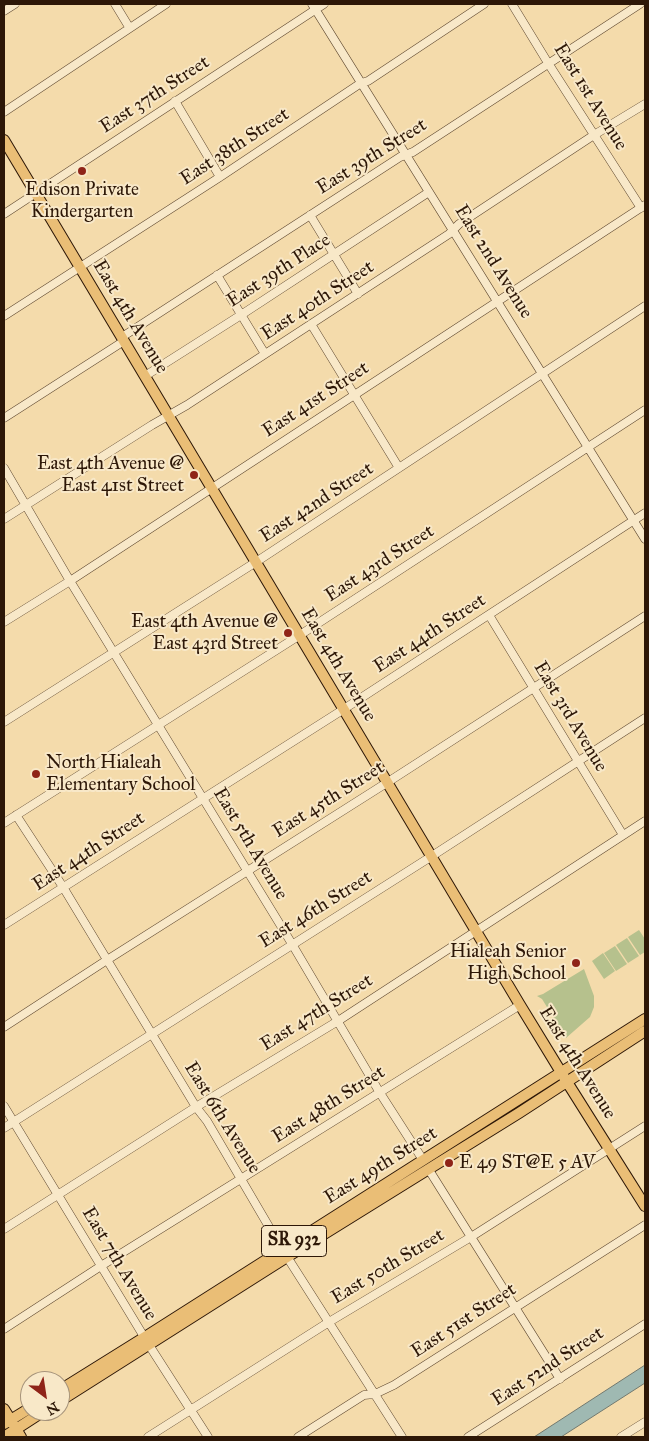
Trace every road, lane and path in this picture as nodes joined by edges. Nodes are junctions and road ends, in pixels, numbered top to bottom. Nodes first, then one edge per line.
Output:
1 (14, 4) edge
2 (115, 4) edge
3 (166, 4) edge
4 (324, 4) edge
5 (484, 4) edge
6 (512, 4) edge
7 (640, 4) edge
8 (313, 7) edge
9 (4, 11) edge
10 (129, 28) junction
11 (548, 63) junction
12 (362, 83) junction
13 (175, 102) junction
14 (645, 104) edge
15 (4, 112) edge
16 (594, 135) junction
17 (4, 140) edge
18 (407, 155) junction
19 (220, 177) junction
20 (429, 192) junction
21 (36, 193) junction
22 (643, 206) edge
23 (4, 214) edge
24 (310, 215) junction
25 (452, 230) junction
26 (334, 254) junction
27 (79, 267) junction
28 (217, 275) junction
29 (358, 294) junction
30 (498, 300) junction
31 (645, 306) edge
32 (241, 315) junction
33 (4, 316) edge
34 (311, 324) junction
35 (123, 339) junction
36 (265, 354) junction
37 (542, 373) junction
38 (145, 376) junction
39 (355, 394) junction
40 (645, 410) edge
41 (169, 416) junction
42 (4, 418) edge
43 (588, 448) junction
44 (4, 468) edge
45 (399, 468) junction
46 (212, 487) junction
47 (26, 505) junction
48 (645, 514) edge
49 (4, 519) edge
50 (634, 521) junction
51 (645, 539) edge
52 (256, 562) junction
53 (70, 580) junction
54 (489, 615) junction
55 (645, 616) edge
56 (4, 622) edge
57 (300, 636) junction
58 (114, 651) junction
59 (533, 688) junction
60 (344, 709) junction
61 (645, 718) edge
62 (4, 722) edge
63 (158, 725) junction
64 (578, 762) junction
65 (388, 782) junction
66 (203, 798) junction
67 (16, 816) junction
68 (645, 820) edge
69 (4, 824) edge
70 (623, 835) junction
71 (432, 856) junction
72 (247, 872) junction
73 (63, 887) junction
74 (4, 925) edge
75 (476, 930) junction
76 (292, 944) junction
77 (107, 960) junction
78 (520, 1005) junction
79 (645, 1019) edge
80 (338, 1021) junction
81 (4, 1027) edge
82 (645, 1031) edge
83 (151, 1034) junction
84 (561, 1073) junction
85 (567, 1082) junction
86 (380, 1093) junction
87 (4, 1106) edge
88 (196, 1107) junction
89 (14, 1122) junction
90 (645, 1126) edge
91 (4, 1128) edge
92 (462, 1136) junction
93 (610, 1149) junction
94 (423, 1160) junction
95 (429, 1170) junction
96 (241, 1179) junction
97 (57, 1194) junction
98 (384, 1198) junction
99 (645, 1206) edge
100 (645, 1225) edge
101 (4, 1229) edge
102 (471, 1237) junction
103 (285, 1253) junction
104 (101, 1266) junction
105 (516, 1308) junction
106 (329, 1322) junction
107 (645, 1324) edge
108 (4, 1329) edge
109 (147, 1341) junction
110 (560, 1379) junction
111 (70, 1384) edge
112 (70, 1394) edge
113 (375, 1394) junction
114 (4, 1409) edge
115 (190, 1411) junction
116 (26, 1421) edge
117 (645, 1422) edge
118 (13, 1428) edge
119 (4, 1436) edge
120 (148, 1437) edge
121 (208, 1437) edge
122 (298, 1437) edge
123 (402, 1437) edge
124 (468, 1437) edge
125 (621, 1437) edge

1 - 9 street
2 - 10 street
3 - 10 street
4 - 8 street, East 37th Street
5 - 12 street, East 38th Street
6 - 11 street, East 1st Avenue
7 - 11 street, East 39th Street
8 - 12 street, East 2nd Avenue
8 - 13 street, East 37th Street
10 - 15 street
11 - 16 street, East 1st Avenue
11 - 18 street, East 39th Street
12 - 18 street, East 2nd Avenue
12 - 19 street, East 38th Street
13 - 19 street
13 - 21 street, East 37th Street
14 - 16 street, East 40th Street
16 - 22 street, East 1st Avenue
16 - 25 street, East 40th Street
17 - 21 main road, East 4th Avenue
18 - 20 street, East 2nd Avenue
18 - 24 street, East 39th Street
19 - 27 street, East 38th Street
20 - 25 street, East 2nd Avenue
20 - 26 street, East 39th Place
21 - 23 street, East 37th Street
21 - 27 main road, East 4th Avenue
22 - 30 street, East 41st Street
24 - 26 street
24 - 28 street, East 39th Street
25 - 29 street, East 40th Street
25 - 30 street, East 2nd Avenue
26 - 29 street
26 - 32 street, East 39th Place
27 - 33 street, East 38th Street
27 - 35 main road, East 4th Avenue
28 - 32 street
28 - 35 street, East 39th Street
29 - 34 street, East 40th Street
30 - 37 street, East 2nd Avenue
30 - 39 street, East 41st Street
31 - 37 street, East 42nd Street
32 - 36 street
32 - 38 street, East 39th Place
34 - 36 street, East 40th Street
34 - 39 street
35 - 38 main road, East 4th Avenue
35 - 42 street, East 39th Street
36 - 41 street, East 40th Street
37 - 43 street, East 2nd Avenue
37 - 45 street, East 42nd Street
38 - 41 main road, East 4th Avenue
39 - 45 street
39 - 46 street, East 41st Street
40 - 43 street, East 43rd Street
41 - 46 main road, East 4th Avenue
41 - 47 street, East 40th Street
43 - 50 street, East 2nd Avenue
43 - 57 street, East 43rd Street
44 - 47 street, East 5th Avenue
45 - 52 street, East 42nd Street
46 - 52 main road, East 4th Avenue
46 - 53 street, East 41st Street
47 - 49 street, East 40th Street
47 - 53 street, East 5th Avenue
48 - 50 street, East 44th Street
50 - 51 street, East 2nd Avenue
50 - 54 street, East 44th Street
52 - 57 main road, East 4th Avenue
52 - 58 street, East 42nd Street
53 - 56 street, East 41st Street
53 - 58 street, East 5th Avenue
54 - 59 street, East 3rd Avenue
54 - 60 street, East 44th Street
55 - 59 street, East 45th Street
57 - 60 main road, East 4th Avenue
57 - 63 street, East 43rd Street
58 - 62 street, East 42nd Street
58 - 63 street, East 5th Avenue
59 - 64 street, East 3rd Avenue
59 - 65 street, East 45th Street
60 - 65 main road, East 4th Avenue
60 - 66 street, East 44th Street
61 - 64 street, East 46th Street
63 - 66 street, East 5th Avenue
63 - 67 street, East 43rd Street
64 - 70 street, East 3rd Avenue
64 - 71 street, East 46th Street
65 - 71 main road, East 4th Avenue
65 - 72 street, East 45th Street
66 - 72 street, East 5th Avenue
66 - 73 street, East 44th Street
67 - 69 street, East 43rd Street
67 - 73 street, East 6th Avenue
68 - 70 street, East 47th Street
70 - 75 street, East 47th Street
71 - 75 main road, East 4th Avenue
71 - 76 street, East 46th Street
72 - 76 street, East 5th Avenue
72 - 77 street, East 45th Street
73 - 74 street, East 44th Street
73 - 77 street, East 6th Avenue
75 - 78 main road, East 4th Avenue
75 - 80 street, East 47th Street
76 - 80 street, East 5th Avenue
76 - 83 street, East 46th Street
77 - 81 street, East 45th Street
77 - 83 street, East 6th Avenue
78 - 84 main road, East 4th Avenue
78 - 86 street, East 48th Street
79 - 84 main road, East 49th Street / SR 932
80 - 86 street, East 5th Avenue
80 - 88 street, East 47th Street
82 - 85 main road, East 49th Street / SR 932
83 - 88 street, East 6th Avenue
83 - 89 street, East 46th Street
84 - 85 main road, East 4th Avenue
84 - 92 main road, East 49th Street / SR 932
85 - 93 main road, East 4th Avenue
85 - 95 main road, East 49th Street / SR 932
86 - 94 street, East 5th Avenue
86 - 96 street, East 48th Street
87 - 89 street, East 7th Avenue
88 - 96 street, East 6th Avenue
88 - 97 street, East 47th Street
89 - 91 street, East 46th Street
89 - 97 street, East 7th Avenue
90 - 93 street, East 50th Street
92 - 94 main road, East 49th Street / SR 932
92 - 95 main road
93 - 99 main road, East 4th Avenue
93 - 102 street, East 50th Street
94 - 98 main road
94 - 103 main road, East 49th Street / SR 932
95 - 98 main road, East 49th Street / SR 932
95 - 102 street
96 - 103 street, East 6th Avenue
96 - 104 street, East 48th Street
97 - 101 street, East 47th Street
97 - 104 street, East 7th Avenue
98 - 103 main road, East 49th Street / SR 932
100 - 105 street, East 51st Street
102 - 105 street
102 - 106 street, East 50th Street
103 - 106 street, East 6th Avenue
103 - 109 main road, East 49th Street / SR 932
104 - 108 street, East 48th Street
104 - 109 street, East 7th Avenue
105 - 110 street
105 - 113 street, East 51st Street
106 - 113 street, East 6th Avenue
106 - 115 street, East 50th Street
107 - 110 street, East 52nd Street
109 - 111 main road, East 49th Street / SR 932
109 - 112 main road, East 49th Street / SR 932
109 - 115 street, East 7th Avenue
110 - 124 street, East 52nd Street
113 - 122 street, East 51st Street
113 - 123 street, East 6th Avenue
114 - 118 main road
115 - 120 street, East 50th Street
115 - 121 street, East 7th Avenue
116 - 118 main road
117 - 125 street
118 - 119 main road

